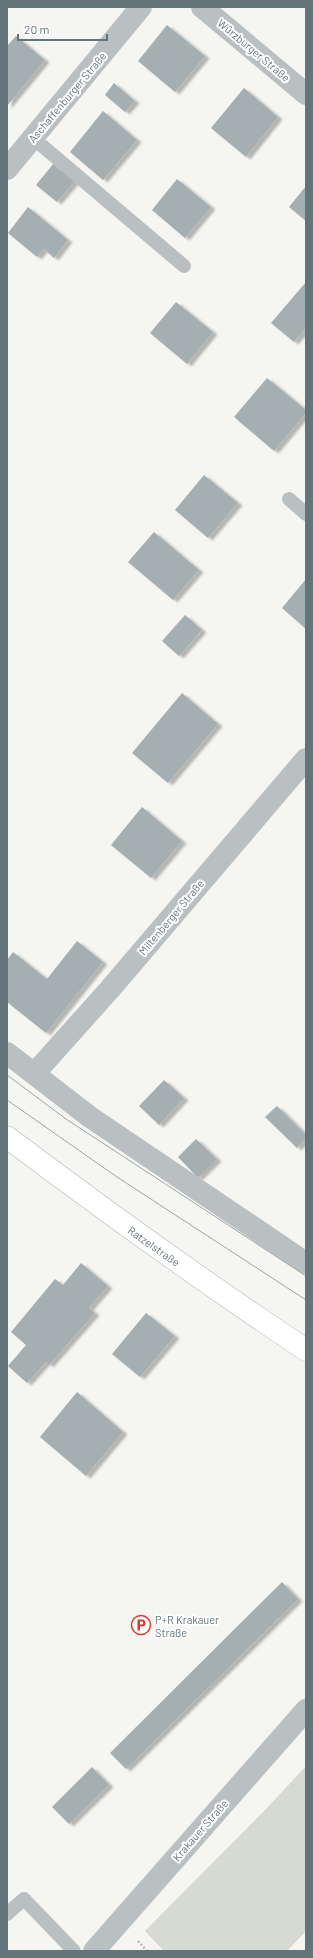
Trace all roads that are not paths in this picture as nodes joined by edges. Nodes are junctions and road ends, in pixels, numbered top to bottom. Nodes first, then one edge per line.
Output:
1 (141, 7) edge
2 (202, 7) edge
3 (306, 94) edge
4 (33, 138) junction
5 (7, 169) edge
6 (184, 266) dead end
7 (288, 499) dead end
8 (306, 514) edge
9 (306, 759) edge
10 (7, 1052) edge
11 (34, 1074) junction
12 (7, 1137) edge
13 (306, 1263) edge
14 (306, 1350) edge
15 (306, 1710) edge
16 (7, 1914) edge
17 (74, 1951) edge
18 (94, 1951) edge

1 - 4 street, Aschaffenburger Straße
2 - 3 street, Würzburger Straße
4 - 5 street, Aschaffenburger Straße
4 - 6 lane
7 - 8 lane
9 - 11 street, Miltenberger Straße
10 - 11 street
11 - 13 street
12 - 14 main road, Ratzelstraße
15 - 18 street, Krakauer Straße
16 - 17 lane

